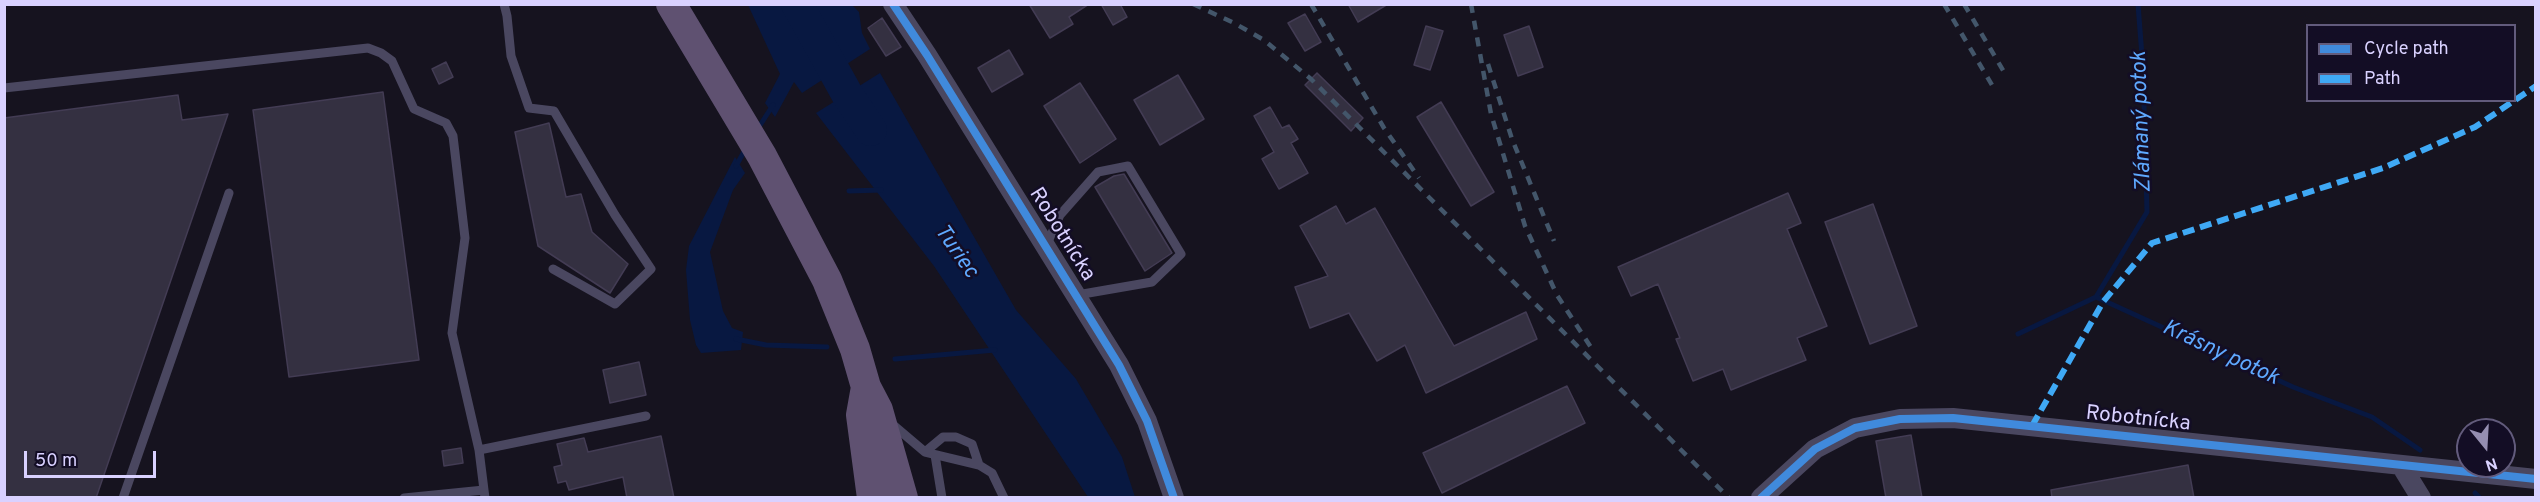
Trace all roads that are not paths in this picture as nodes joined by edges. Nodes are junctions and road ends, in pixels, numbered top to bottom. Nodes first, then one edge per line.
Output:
1 (504, 4) edge
2 (671, 4) edge
3 (893, 4) edge
4 (4, 87) edge
5 (229, 193) dead end
6 (1046, 246) junction
7 (553, 269) dead end
8 (1077, 295) junction
9 (872, 399) junction
10 (646, 416) dead end
11 (479, 450) junction
12 (925, 452) junction
13 (935, 455) junction
14 (980, 465) junction
15 (2402, 467) junction
16 (2535, 479) edge
17 (485, 494) edge
18 (1772, 494) edge
19 (123, 498) edge
20 (404, 498) edge
21 (872, 498) edge
22 (903, 498) edge
23 (942, 498) edge
24 (1004, 498) edge
25 (1174, 498) edge
26 (2421, 498) edge

1 - 7 lane
2 - 9 main road
3 - 6 street, Robotnícka
4 - 11 lane
5 - 19 lane
6 - 8 street, Robotnícka
6 - 8 lane
8 - 25 street, Robotnícka
9 - 12 lane
9 - 21 main road
9 - 22 main road
10 - 11 lane
11 - 17 lane
12 - 13 lane
12 - 14 lane
13 - 14 lane
13 - 23 lane
14 - 24 lane
15 - 16 street, Robotnícka
15 - 18 street, Robotnícka
15 - 26 street
17 - 20 lane

